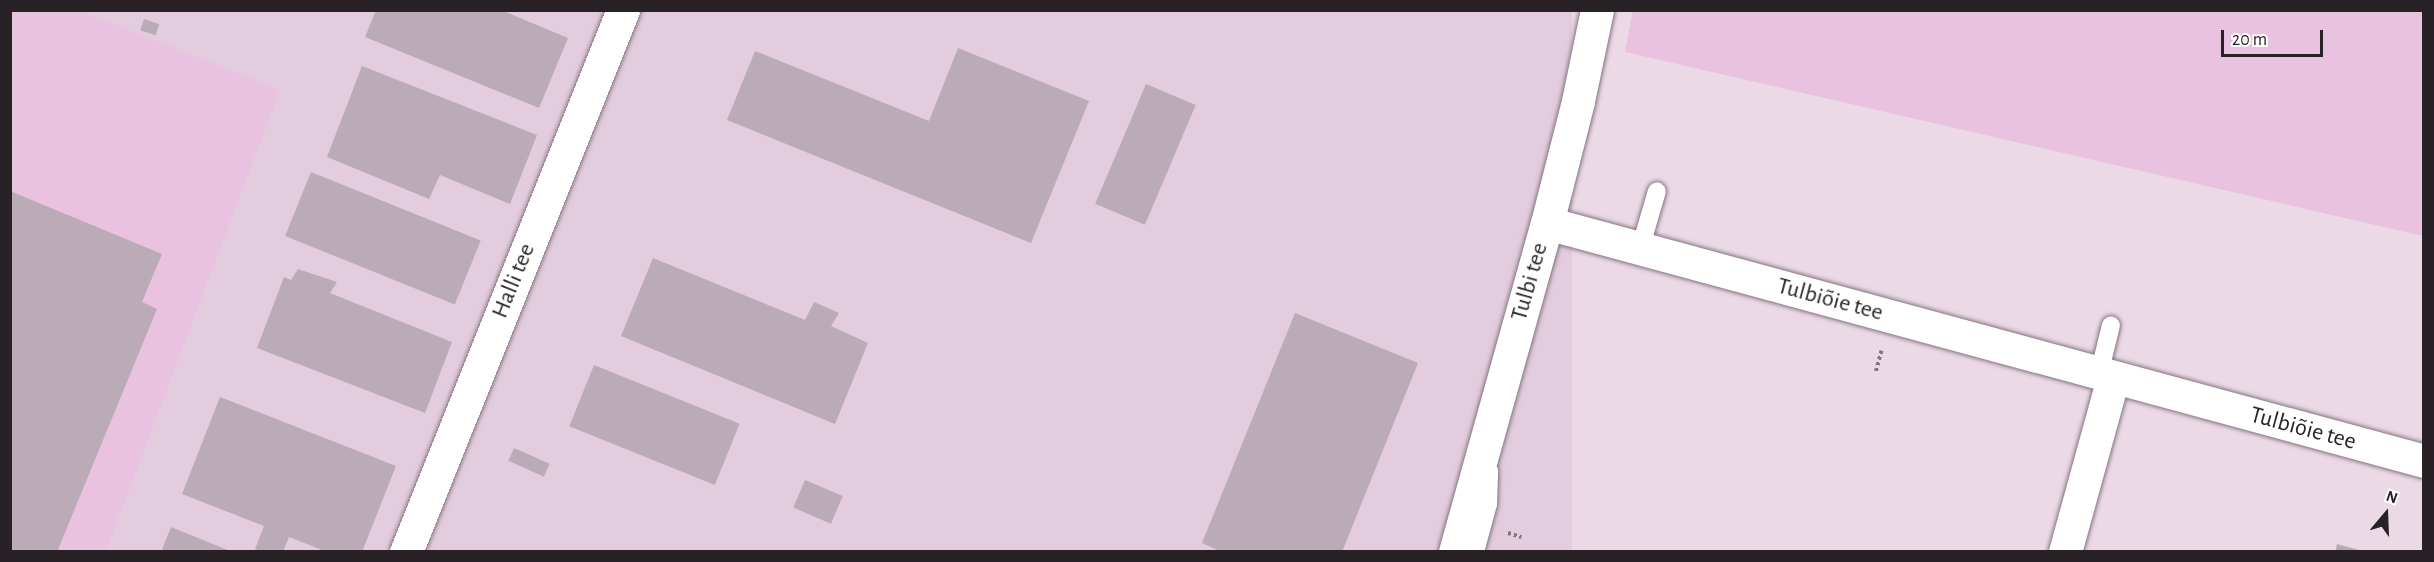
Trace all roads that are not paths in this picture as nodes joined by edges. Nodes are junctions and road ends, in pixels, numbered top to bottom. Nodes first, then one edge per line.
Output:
1 (623, 10) edge
2 (1598, 10) edge
3 (1657, 191) dead end
4 (1547, 223) junction
5 (1640, 249) junction
6 (2111, 325) dead end
7 (2106, 376) junction
8 (1489, 430) junction
9 (2424, 461) edge
10 (406, 552) edge
11 (1455, 552) edge
12 (1475, 552) edge
13 (2065, 552) edge

1 - 10 street, Halli tee
2 - 4 street, Tulbi tee
3 - 5 lane
4 - 5 street, Tulbiõie tee
4 - 8 street, Tulbi tee
5 - 7 street, Tulbiõie tee
6 - 7 lane
7 - 9 street, Tulbiõie tee
7 - 13 street
8 - 11 street, Tulbi tee
8 - 12 lane

